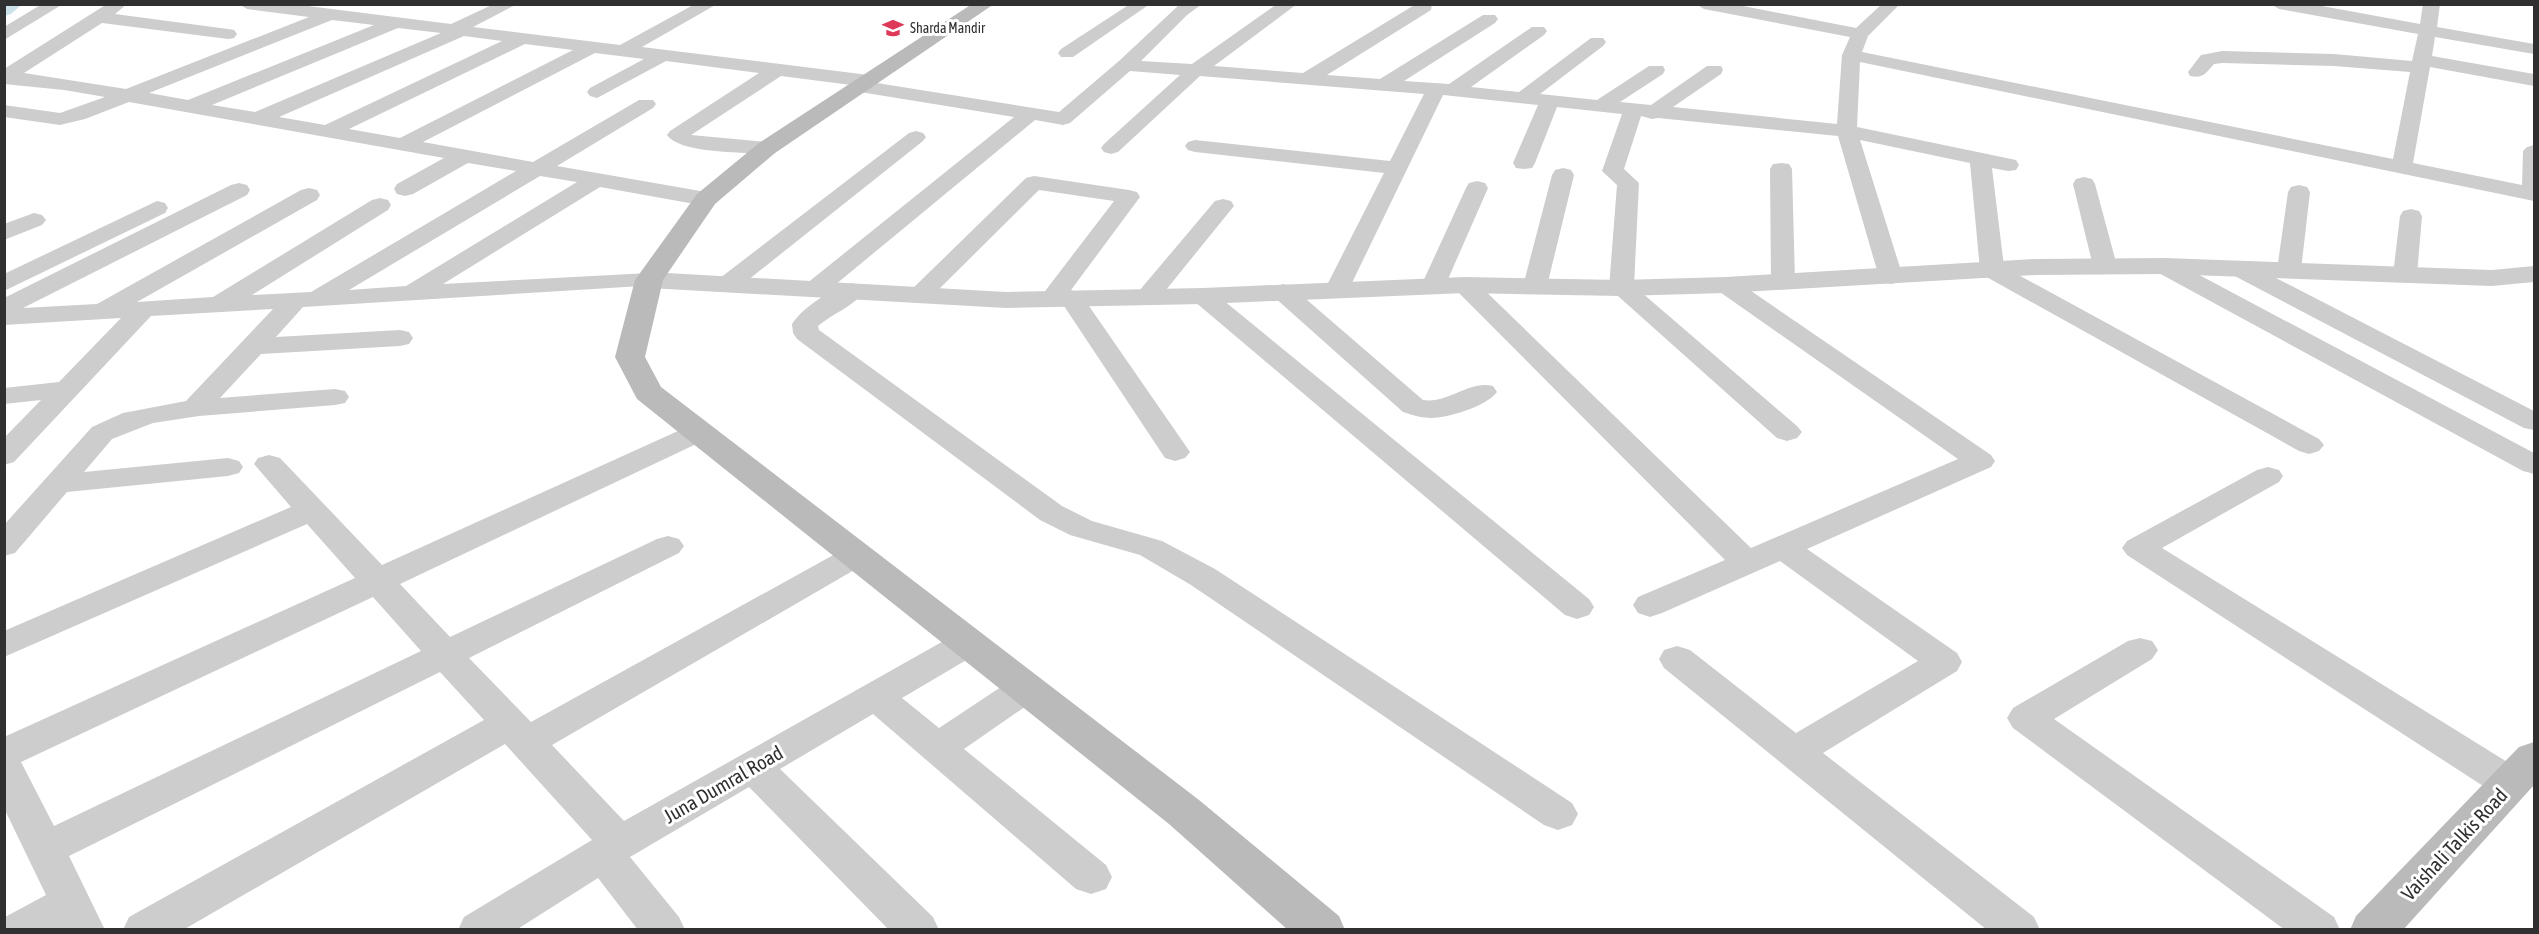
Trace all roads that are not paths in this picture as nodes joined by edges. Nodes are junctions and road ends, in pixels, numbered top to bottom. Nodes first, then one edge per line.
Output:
1 (55, 4) edge
2 (118, 4) edge
3 (247, 4) edge
4 (509, 4) edge
5 (709, 4) edge
6 (985, 4) edge
7 (1289, 4) edge
8 (1704, 4) edge
9 (1892, 4) edge
10 (2279, 4) edge
11 (2432, 4) edge
12 (1133, 5) edge
13 (1425, 6) edge
14 (1188, 8) edge
15 (413, 9) dead end
16 (325, 10) edge
17 (1759, 10) edge
18 (99, 17) junction
19 (1489, 19) dead end
20 (389, 22) junction
21 (457, 30) junction
22 (1538, 31) dead end
23 (2428, 31) junction
24 (228, 34) dead end
25 (1860, 34) junction
26 (4, 35) edge
27 (523, 38) junction
28 (1597, 42) dead end
29 (594, 46) junction
30 (2535, 48) edge
31 (624, 50) junction
32 (1067, 53) dead end
33 (664, 55) junction
34 (1851, 55) junction
35 (2422, 63) junction
36 (1126, 65) junction
37 (778, 69) junction
38 (1195, 70) junction
39 (1656, 70) dead end
40 (1714, 70) dead end
41 (2197, 72) dead end
42 (6, 78) edge
43 (1307, 79) junction
44 (2535, 80) edge
45 (864, 84) junction
46 (1382, 86) junction
47 (1444, 90) junction
48 (597, 92) dead end
49 (130, 96) junction
50 (1521, 99) junction
51 (1550, 102) junction
52 (646, 104) dead end
53 (191, 106) junction
54 (1599, 107) junction
55 (4, 111) edge
56 (1642, 112) junction
57 (1029, 115) junction
58 (259, 118) junction
59 (1847, 130) junction
60 (328, 131) junction
61 (243, 134) dead end
62 (916, 137) dead end
63 (402, 145) junction
64 (1195, 146) dead end
65 (767, 148) junction
66 (1112, 148) dead end
67 (429, 150) junction
68 (2535, 152) edge
69 (464, 156) junction
70 (1980, 160) junction
71 (1524, 163) dead end
72 (2008, 165) dead end
73 (2402, 166) junction
74 (1397, 168) junction
75 (534, 169) junction
76 (1781, 169) dead end
77 (1563, 175) dead end
78 (596, 180) junction
79 (208, 183) dead end
80 (2084, 184) dead end
81 (1477, 188) dead end
82 (405, 189) dead end
83 (239, 190) dead end
84 (2299, 192) dead end
85 (2534, 193) edge
86 (309, 195) dead end
87 (706, 199) junction
88 (380, 206) dead end
89 (1223, 206) dead end
90 (2411, 216) dead end
91 (34, 220) dead end
92 (4, 233) edge
93 (2105, 266) junction
94 (2164, 266) junction
95 (2238, 268) junction
96 (1992, 270) junction
97 (2289, 270) junction
98 (2535, 274) edge
99 (2405, 275) junction
100 (1891, 277) junction
101 (649, 280) junction
102 (1783, 281) junction
103 (729, 283) junction
104 (4, 284) edge
105 (1465, 285) junction
106 (1726, 285) junction
107 (1433, 286) junction
108 (1535, 286) junction
109 (1622, 288) junction
110 (815, 289) junction
111 (1337, 289) junction
112 (852, 291) junction
113 (1283, 292) junction
114 (410, 294) junction
115 (919, 295) junction
116 (1148, 296) junction
117 (1203, 296) junction
118 (1062, 299) junction
119 (306, 300) junction
120 (220, 304) junction
121 (4, 308) edge
122 (144, 309) junction
123 (101, 311) junction
124 (4, 317) edge
125 (400, 338) dead end
126 (254, 346) junction
127 (69, 389) junction
128 (1483, 392) dead end
129 (4, 396) edge
130 (335, 397) dead end
131 (195, 408) junction
132 (2535, 422) edge
133 (699, 432) junction
134 (1787, 432) dead end
135 (2309, 445) dead end
136 (1174, 452) dead end
137 (4, 456) edge
138 (268, 464) dead end
139 (2535, 465) edge
140 (228, 467) dead end
141 (2268, 476) dead end
142 (58, 484) junction
143 (311, 510) junction
144 (4, 546) edge
145 (668, 546) dead end
146 (1783, 547) junction
147 (857, 555) junction
148 (1748, 563) junction
149 (377, 580) junction
150 (1650, 605) dead end
151 (1577, 607) dead end
152 (968, 643) junction
153 (4, 645) edge
154 (2140, 650) dead end
155 (443, 653) junction
156 (1677, 659) dead end
157 (1026, 688) junction
158 (876, 696) junction
159 (517, 733) junction
160 (1809, 743) dead end
161 (937, 748) junction
162 (4, 754) edge
163 (4, 765) edge
164 (753, 767) junction
165 (2523, 771) edge
166 (1558, 814) dead end
167 (16, 818) edge
168 (45, 849) junction
169 (611, 849) junction
170 (1091, 877) dead end
171 (78, 916) edge
172 (20, 930) edge
173 (144, 930) edge
174 (479, 930) edge
175 (664, 930) edge
176 (918, 930) edge
177 (1322, 930) edge
178 (2019, 930) edge
179 (2319, 930) edge
180 (2373, 930) edge

1 - 26 street
2 - 18 street
3 - 16 street
4 - 21 street
5 - 31 street
6 - 45 main road
7 - 38 street
8 - 17 street
9 - 25 street
10 - 23 street
11 - 23 street
12 - 14 street
12 - 32 street
13 - 43 street
14 - 36 street
15 - 20 street
16 - 20 street
16 - 49 street
17 - 25 street
18 - 24 street
18 - 42 street
19 - 46 street
20 - 21 street
20 - 53 street
21 - 27 street
21 - 58 street
22 - 47 street
23 - 30 street
23 - 35 street
25 - 34 street
27 - 29 street
27 - 60 street
28 - 50 street
29 - 31 street
29 - 63 street
31 - 33 street
33 - 37 street
33 - 48 street
34 - 59 street
34 - 73 street
35 - 41 street
35 - 44 street
35 - 73 street
36 - 38 street
36 - 57 street
37 - 45 street
37 - 65 street
38 - 43 street
38 - 66 street
39 - 54 street
40 - 56 street
42 - 49 street
43 - 46 street
45 - 57 street
45 - 65 main road
46 - 47 street
47 - 50 street
47 - 74 street
49 - 53 street
49 - 55 street
50 - 51 street
51 - 54 street
51 - 71 street
52 - 75 street
53 - 58 street
54 - 56 street
56 - 59 street
56 - 109 street
57 - 110 street
58 - 60 street
59 - 70 street
59 - 100 street
60 - 63 street
61 - 67 street
62 - 103 street
63 - 67 street
64 - 74 street
65 - 87 main road
67 - 69 street
68 - 85 street
69 - 75 street
69 - 82 street
70 - 72 street
70 - 96 street
73 - 85 street
74 - 111 street
75 - 78 street
75 - 119 street
76 - 102 street
77 - 108 street
78 - 87 street
78 - 114 street
79 - 104 street
80 - 93 street
81 - 107 street
83 - 121 street
84 - 97 street
86 - 123 street
87 - 101 main road
88 - 120 street
89 - 116 street
90 - 99 street
91 - 92 street
93 - 94 street
93 - 96 street
94 - 95 street
94 - 139 street
95 - 97 street
95 - 132 street
96 - 100 street
96 - 135 street
97 - 99 street
98 - 99 street
100 - 102 street
101 - 103 street
101 - 114 street
101 - 133 main road
102 - 106 street
103 - 110 street
105 - 107 street
105 - 108 street
105 - 148 street
106 - 109 street
106 - 146 street
107 - 111 street
108 - 109 street
109 - 134 street
110 - 112 street
111 - 113 street
112 - 115 street
112 - 166 street
113 - 117 street
113 - 128 street
114 - 119 street
115 - 118 street
115 - 118 street
116 - 117 street
116 - 118 street
117 - 151 street
118 - 136 street
119 - 120 street
119 - 126 street
120 - 122 street
122 - 123 street
122 - 127 street
123 - 124 street
125 - 126 street
126 - 131 street
127 - 129 street
127 - 137 street
130 - 131 street
131 - 142 street
133 - 147 main road
133 - 149 street
138 - 143 street
140 - 142 street
141 - 165 street
142 - 144 street
143 - 149 street
143 - 153 street
145 - 155 street
146 - 148 street
146 - 160 street
147 - 152 main road
147 - 159 street
148 - 150 street
149 - 155 street
149 - 162 street
152 - 157 main road
152 - 158 street, Juna Dumral Road
154 - 179 street
155 - 159 street
155 - 168 street
156 - 178 street
157 - 161 street
157 - 177 main road
158 - 161 street
158 - 164 street, Juna Dumral Road
159 - 169 street
159 - 173 street
161 - 170 street
163 - 167 street
164 - 169 street, Juna Dumral Road
164 - 176 street
165 - 180 main road, Vaishali Talkis Road
167 - 168 street
168 - 171 street
169 - 174 street, Juna Dumral Road
169 - 175 street
171 - 172 street

